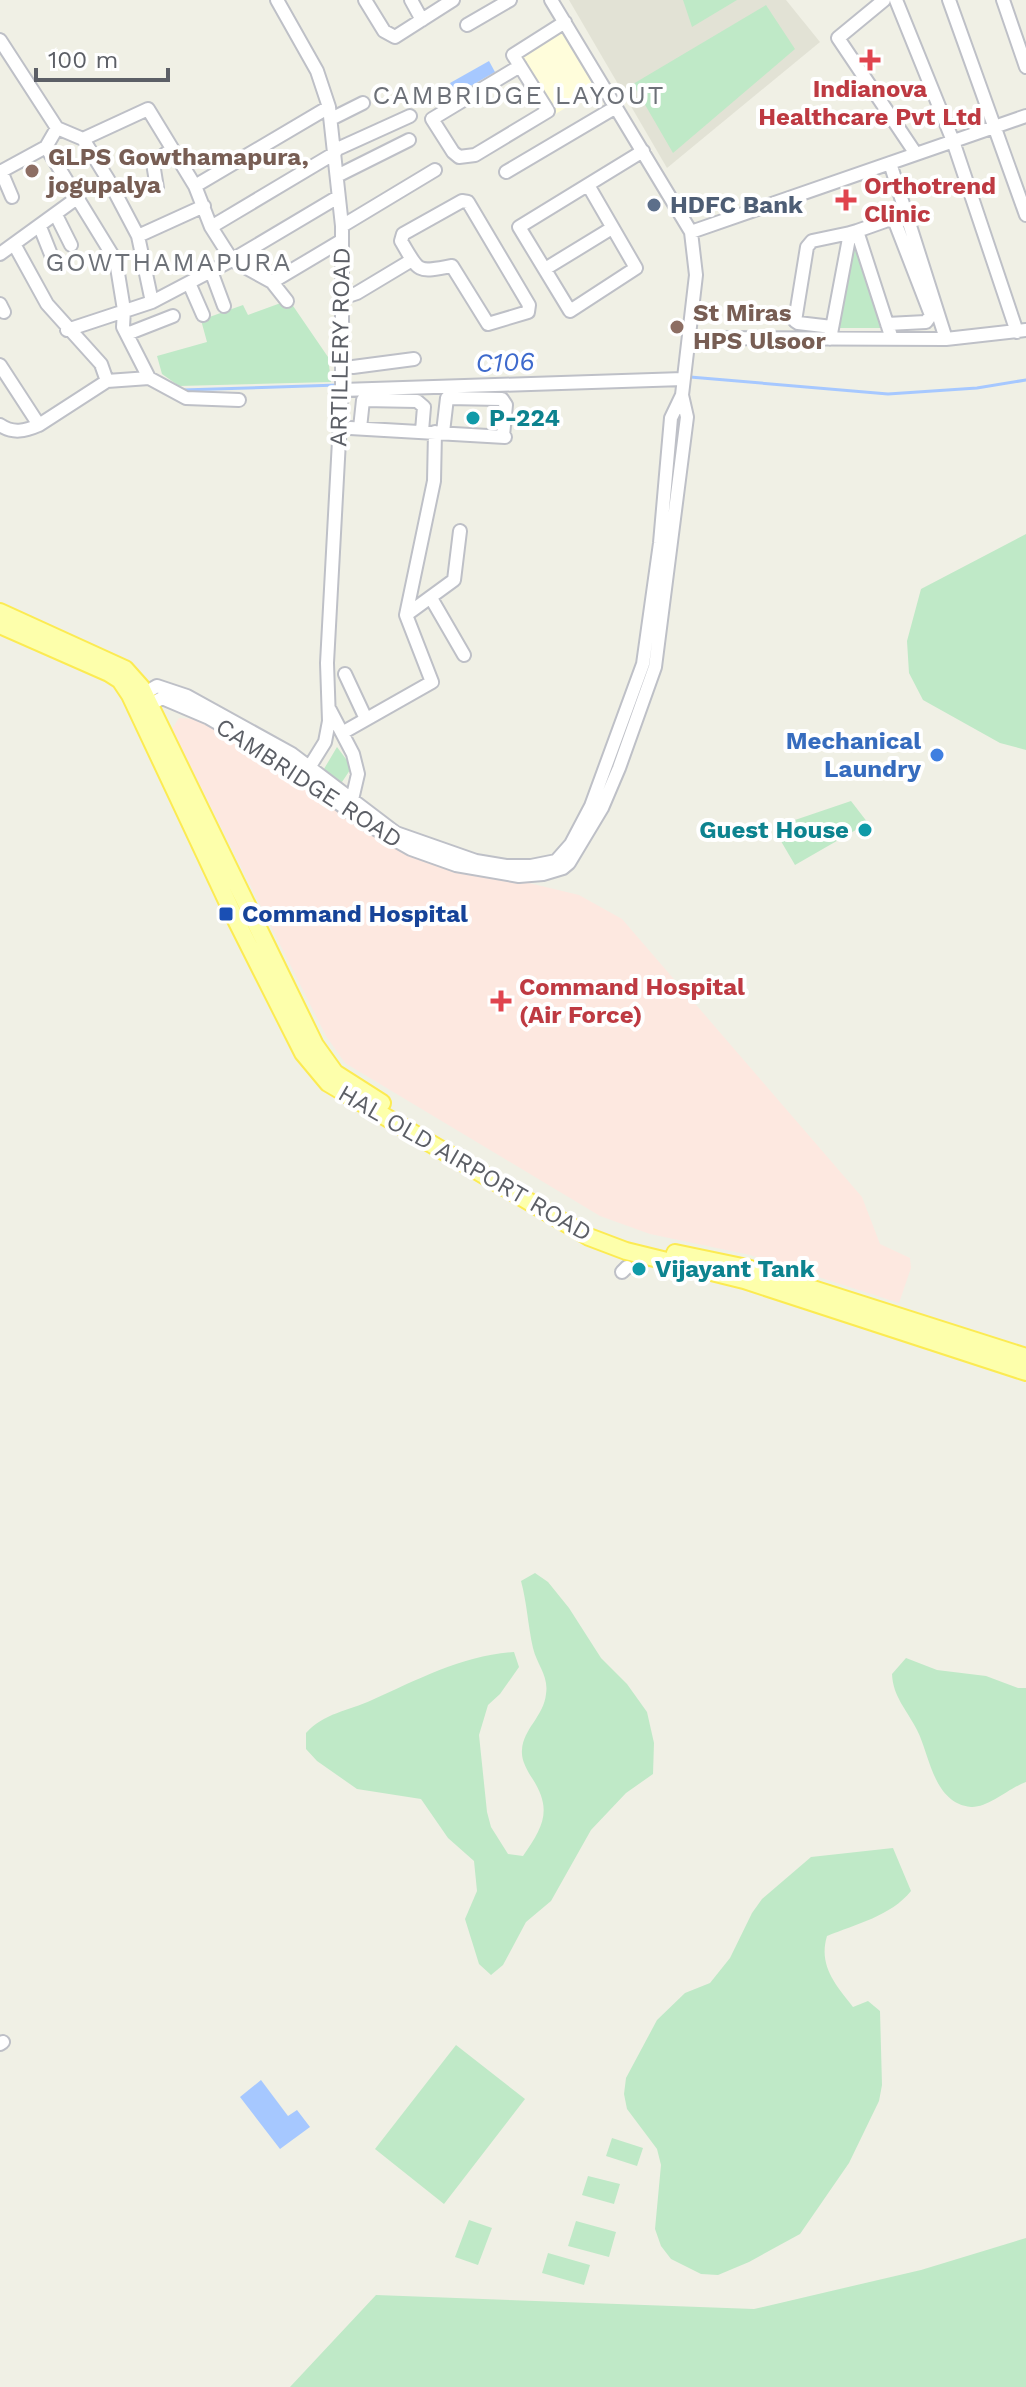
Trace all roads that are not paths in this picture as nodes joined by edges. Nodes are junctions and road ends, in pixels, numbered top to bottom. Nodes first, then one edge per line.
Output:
1 (277, 0) edge
2 (365, 0) edge
3 (411, 0) edge
4 (453, 0) edge
5 (510, 0) edge
6 (551, 0) edge
7 (884, 0) edge
8 (896, 0) edge
9 (949, 0) edge
10 (1003, 0) edge
11 (422, 20) junction
12 (565, 22) junction
13 (467, 25) dead end
14 (0, 40) edge
15 (520, 66) junction
16 (1026, 67) edge
17 (363, 103) dead end
18 (616, 107) junction
19 (330, 113) junction
20 (410, 116) dead end
21 (1026, 116) edge
22 (994, 127) junction
23 (57, 128) junction
24 (83, 139) junction
25 (409, 140) dead end
26 (953, 141) junction
27 (46, 147) junction
28 (172, 149) junction
29 (643, 151) junction
30 (335, 152) junction
31 (916, 154) junction
32 (890, 163) junction
33 (435, 170) dead end
34 (1, 172) edge
35 (506, 172) dead end
36 (337, 176) junction
37 (588, 185) junction
38 (195, 186) junction
39 (157, 188) dead end
40 (12, 197) dead end
41 (338, 197) junction
42 (77, 198) junction
43 (204, 206) junction
44 (1025, 211) edge
45 (56, 215) junction
46 (342, 226) junction
47 (40, 227) junction
48 (211, 227) junction
49 (612, 228) junction
50 (691, 232) junction
51 (854, 232) junction
52 (138, 236) junction
53 (341, 241) junction
54 (14, 244) junction
55 (71, 245) dead end
56 (0, 254) edge
57 (232, 260) junction
58 (412, 260) junction
59 (54, 262) dead end
60 (545, 269) junction
61 (211, 271) junction
62 (272, 282) junction
63 (189, 283) junction
64 (342, 295) junction
65 (287, 301) dead end
66 (152, 302) junction
67 (224, 306) dead end
68 (124, 310) junction
69 (203, 315) dead end
70 (173, 316) dead end
71 (887, 324) junction
72 (67, 330) junction
73 (1021, 331) edge
74 (831, 333) junction
75 (127, 334) junction
76 (690, 338) junction
77 (892, 339) junction
78 (946, 339) junction
79 (414, 359) dead end
80 (0, 365) edge
81 (353, 367) dead end
82 (149, 378) junction
83 (106, 379) junction
84 (683, 379) junction
85 (342, 390) junction
86 (239, 400) dead end
87 (0, 425) edge
88 (39, 425) junction
89 (433, 432) junction
90 (460, 531) dead end
91 (431, 598) junction
92 (0, 612) edge
93 (406, 615) junction
94 (0, 625) edge
95 (464, 655) dead end
96 (345, 674) dead end
97 (141, 702) junction
98 (329, 707) junction
99 (366, 719) junction
100 (342, 733) junction
101 (311, 765) junction
102 (303, 777) junction
103 (351, 804) junction
104 (591, 1232) junction
105 (1026, 1357) edge
106 (1026, 1372) edge

1 - 19 street, ARTILLERY ROAD
2 - 11 street
3 - 11 street
4 - 11 street
5 - 13 street
6 - 12 street
7 - 31 street
8 - 26 street
9 - 22 street
10 - 16 street
12 - 15 street
12 - 18 street
14 - 23 street
15 - 15 street
17 - 19 street
18 - 29 street
18 - 35 street
19 - 30 street, ARTILLERY ROAD
19 - 38 street
20 - 30 street
21 - 22 street
22 - 26 street
22 - 44 street
23 - 24 street
23 - 27 street
24 - 28 street
24 - 52 street
25 - 36 street
26 - 31 street
26 - 73 street
27 - 34 street
27 - 42 street
28 - 38 street
28 - 39 street
29 - 37 street
29 - 50 street
30 - 36 street, ARTILLERY ROAD
30 - 48 street
31 - 32 street
32 - 50 street
32 - 78 street
33 - 46 street
34 - 40 street
36 - 41 street, ARTILLERY ROAD
37 - 49 street
37 - 60 street
38 - 43 street
41 - 46 street, ARTILLERY ROAD
41 - 57 street
42 - 45 street
42 - 68 street
43 - 48 street
43 - 52 street
45 - 47 street
45 - 55 street
46 - 53 street, ARTILLERY ROAD
47 - 54 street
47 - 59 street
48 - 57 street
49 - 60 street
49 - 60 street
50 - 76 street, CAMBRIDGE ROAD
51 - 71 street
51 - 71 street
51 - 74 street
51 - 74 street
52 - 66 street
53 - 62 street
53 - 64 street, ARTILLERY ROAD
54 - 56 street
54 - 72 street
57 - 61 street
57 - 62 street
58 - 58 street
58 - 64 street
61 - 63 street
61 - 67 street
62 - 65 street
63 - 66 street
63 - 69 street
64 - 85 street, ARTILLERY ROAD
66 - 68 street
68 - 72 street
68 - 75 street
70 - 75 street
71 - 77 street
72 - 83 street
73 - 78 street
74 - 76 street
74 - 77 street
75 - 82 street
76 - 84 street, CAMBRIDGE ROAD
77 - 78 street
79 - 81 street
80 - 88 street
82 - 83 street
82 - 86 street
83 - 88 street
84 - 85 street
84 - 103 street, CAMBRIDGE ROAD
85 - 98 street, ARTILLERY ROAD
87 - 88 street
89 - 89 street
89 - 89 street
89 - 93 street
90 - 91 street
91 - 93 street
91 - 95 street
92 - 97 main road, HAL OLD AIRPORT ROAD
93 - 99 street
94 - 97 main road, HAL OLD AIRPORT ROAD
96 - 99 street
97 - 101 street, CAMBRIDGE ROAD
97 - 102 street, CAMBRIDGE ROAD
97 - 104 main road, HAL OLD AIRPORT ROAD
98 - 100 street, ARTILLERY ROAD
98 - 101 street, ARTILLERY ROAD
99 - 100 street
100 - 103 street, ARTILLERY ROAD
101 - 102 street, ARTILLERY ROAD
101 - 103 street, CAMBRIDGE ROAD
102 - 103 street, CAMBRIDGE ROAD
104 - 105 main road, HAL OLD AIRPORT ROAD
104 - 106 main road, HAL OLD AIRPORT ROAD

